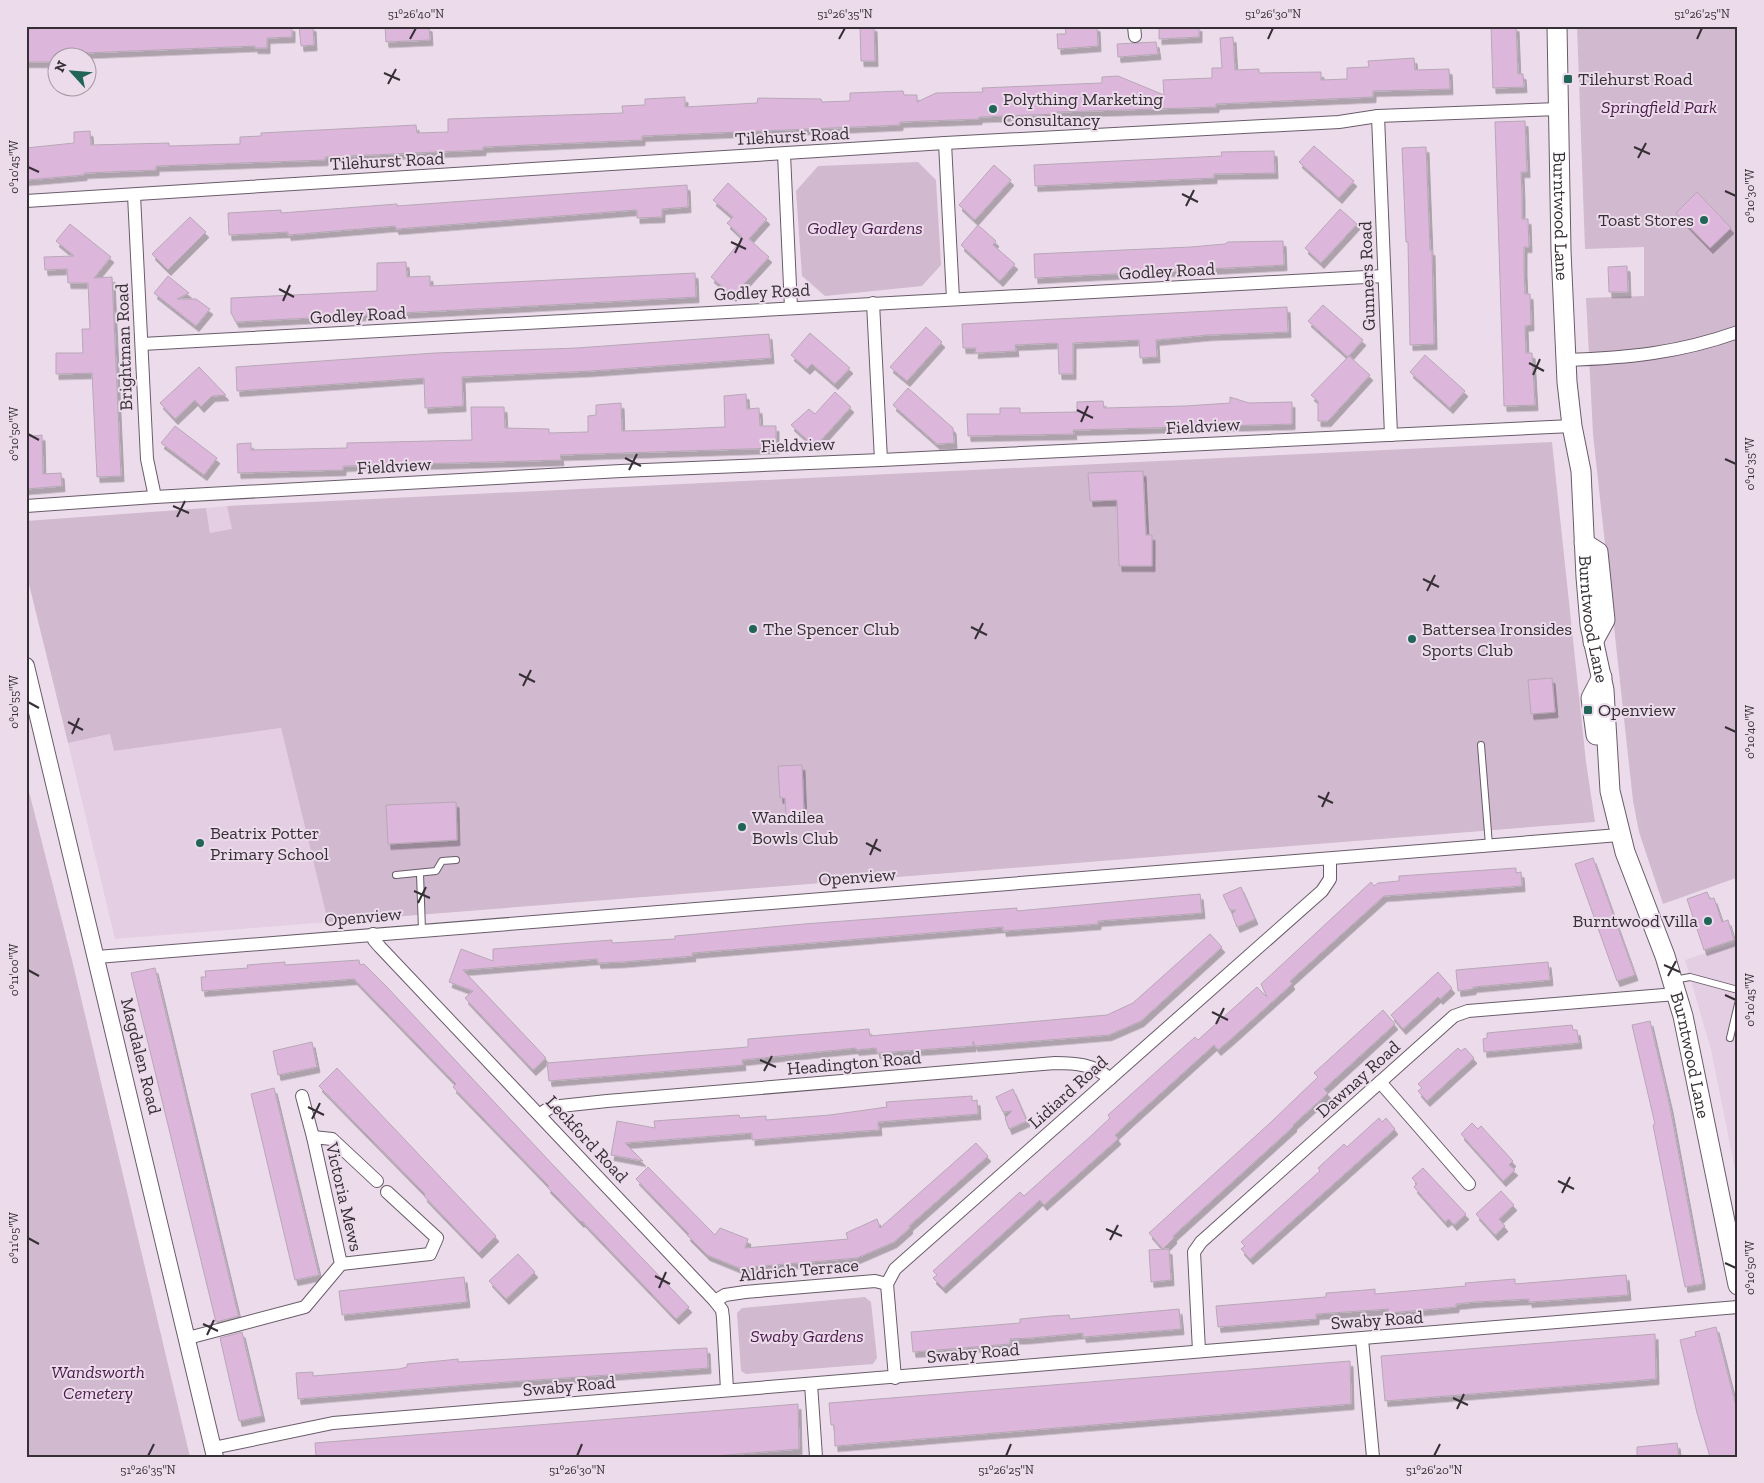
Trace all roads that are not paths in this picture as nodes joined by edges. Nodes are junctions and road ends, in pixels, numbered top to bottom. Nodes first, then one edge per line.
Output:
1 (1558, 26) edge
2 (1559, 109) junction
3 (1378, 116) junction
4 (945, 143) junction
5 (784, 154) junction
6 (134, 195) junction
7 (26, 201) edge
8 (1384, 276) junction
9 (953, 299) junction
10 (874, 303) junction
11 (791, 308) junction
12 (1738, 332) edge
13 (142, 344) junction
14 (1566, 360) junction
15 (1572, 426) junction
16 (1392, 435) junction
17 (881, 460) junction
18 (154, 497) junction
19 (26, 506) edge
20 (26, 666) edge
21 (1602, 677) junction
22 (1481, 745) dead end
23 (1609, 754) junction
24 (1620, 834) junction
25 (1489, 845) junction
26 (1330, 859) junction
27 (456, 860) dead end
28 (420, 874) junction
29 (396, 875) dead end
30 (422, 930) junction
31 (373, 934) junction
32 (97, 957) junction
33 (1674, 987) junction
34 (1737, 989) edge
35 (1738, 1004) edge
36 (1730, 1038) dead end
37 (1110, 1079) junction
38 (1380, 1082) junction
39 (302, 1096) dead end
40 (540, 1114) junction
41 (313, 1137) junction
42 (377, 1182) dead end
43 (1469, 1184) dead end
44 (387, 1192) dead end
45 (341, 1264) junction
46 (887, 1284) junction
47 (1738, 1285) edge
48 (716, 1301) junction
49 (1738, 1307) edge
50 (188, 1338) junction
51 (1362, 1339) junction
52 (1199, 1352) junction
53 (895, 1378) junction
54 (811, 1384) junction
55 (727, 1390) junction
56 (214, 1453) edge
57 (816, 1457) edge
58 (1373, 1457) edge

1 - 2 main road, Burntwood Lane
2 - 3 street, Tilehurst Road
2 - 14 main road, Burntwood Lane
3 - 4 street, Tilehurst Road
3 - 8 street, Gunners Road
4 - 5 street, Tilehurst Road
4 - 9 street
5 - 6 street, Tilehurst Road
5 - 11 street
6 - 7 street, Tilehurst Road
6 - 13 street, Brightman Road
8 - 9 street, Godley Road
8 - 16 street, Gunners Road
9 - 10 street, Godley Road
10 - 11 street, Godley Road
10 - 17 street
11 - 13 street, Godley Road
12 - 14 street
13 - 18 street, Brightman Road
14 - 15 main road, Burntwood Lane
15 - 16 street, Fieldview
15 - 21 main road, Burntwood Lane
16 - 17 street, Fieldview
17 - 18 street, Fieldview
18 - 19 street, Fieldview
20 - 32 street, Magdalen Road
21 - 23 main road, Burntwood Lane
21 - 23 main road
22 - 25 lane
23 - 24 main road, Burntwood Lane
24 - 25 street, Openview
24 - 33 main road, Burntwood Lane
25 - 26 street, Openview
26 - 30 street, Openview
26 - 37 street, Lidiard Road
27 - 28 lane
28 - 29 lane
28 - 30 lane
30 - 31 street, Openview
31 - 32 street, Openview
31 - 40 street, Leckford Road
32 - 50 street, Magdalen Road
33 - 34 lane
33 - 38 street, Dawnay Road
33 - 47 main road, Burntwood Lane
35 - 36 lane
37 - 40 street, Headington Road
37 - 46 street, Lidiard Road
38 - 43 street
38 - 52 street, Dawnay Road
39 - 41 street, Victoria Mews
40 - 48 street, Leckford Road
41 - 42 street, Victoria Mews
41 - 45 street, Victoria Mews
44 - 45 street, Victoria Mews
45 - 50 street, Victoria Mews
46 - 48 street, Aldrich Terrace
46 - 53 street
48 - 55 street, Leckford Road
49 - 51 street, Swaby Road
50 - 56 street, Magdalen Road
51 - 52 street, Swaby Road
51 - 58 street
52 - 53 street, Swaby Road
53 - 54 street, Swaby Road
54 - 55 street, Swaby Road
54 - 57 street
55 - 56 street, Swaby Road

